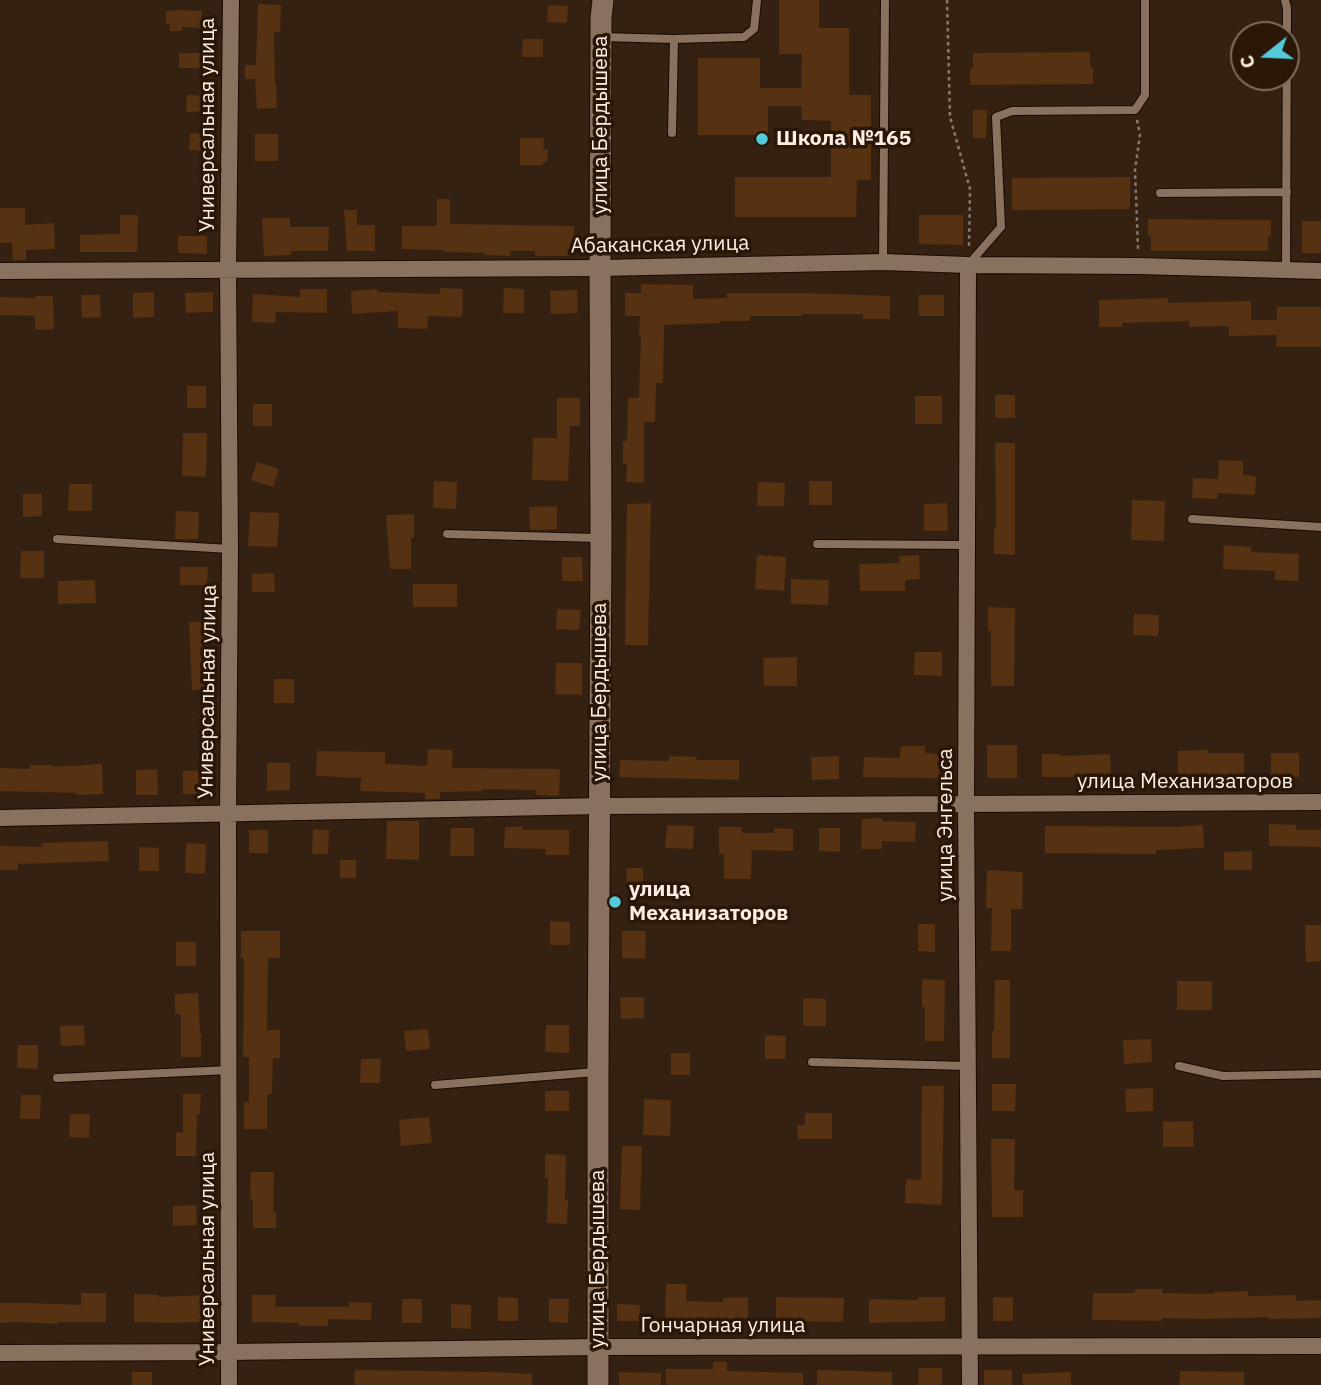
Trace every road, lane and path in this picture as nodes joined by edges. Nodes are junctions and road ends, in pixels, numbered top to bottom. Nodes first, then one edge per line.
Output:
1 (230, 0) edge
2 (603, 0) edge
3 (757, 0) edge
4 (885, 0) edge
5 (947, 0) edge
6 (1145, 0) edge
7 (1285, 0) edge
8 (601, 37) junction
9 (674, 39) junction
10 (1135, 110) junction
11 (672, 133) dead end
12 (1287, 192) junction
13 (1160, 193) dead end
14 (883, 262) junction
15 (968, 265) junction
16 (1138, 266) junction
17 (600, 268) junction
18 (228, 270) junction
19 (1286, 270) junction
20 (0, 271) edge
21 (1321, 271) edge
22 (1192, 519) dead end
23 (1321, 527) edge
24 (447, 534) dead end
25 (601, 538) junction
26 (57, 539) dead end
27 (817, 544) dead end
28 (968, 545) junction
29 (230, 549) junction
30 (1321, 802) edge
31 (966, 804) junction
32 (600, 806) junction
33 (228, 814) junction
34 (0, 818) edge
35 (812, 1062) dead end
36 (968, 1066) junction
37 (1179, 1066) dead end
38 (229, 1070) junction
39 (598, 1072) junction
40 (1321, 1074) edge
41 (57, 1078) dead end
42 (435, 1084) dead end
43 (970, 1346) junction
44 (1321, 1346) edge
45 (598, 1347) junction
46 (229, 1352) junction
47 (0, 1353) edge
48 (229, 1385) edge
49 (598, 1385) edge
50 (970, 1385) edge

1 - 18 street, Универсальная улица
2 - 8 street, улица Бердышева
3 - 9 lane
4 - 14 lane
5 - 15 path
6 - 10 lane
7 - 12 lane
8 - 9 lane
8 - 17 street, улица Бердышева
9 - 11 lane
10 - 15 lane
10 - 16 path
12 - 13 lane
12 - 19 lane
14 - 15 street, Абаканская улица
14 - 17 street, Абаканская улица
15 - 16 street, Абаканская улица
15 - 28 street, улица Энгельса
16 - 19 street, Абаканская улица
17 - 18 street, Абаканская улица
17 - 25 street, улица Бердышева
18 - 20 street, Абаканская улица
18 - 29 street, Универсальная улица
19 - 21 street, Абаканская улица
22 - 23 lane
24 - 25 lane
25 - 32 street, улица Бердышева
26 - 29 lane
27 - 28 lane
28 - 31 street, улица Энгельса
29 - 33 street, Универсальная улица
30 - 31 street, улица Механизаторов
31 - 32 street, улица Механизаторов
31 - 36 street, улица Энгельса
32 - 33 street, улица Механизаторов
32 - 39 street, улица Бердышева
33 - 34 street, улица Механизаторов
33 - 38 street, Универсальная улица
35 - 36 lane
36 - 43 street, улица Энгельса
37 - 40 lane
38 - 41 lane
38 - 46 street, Универсальная улица
39 - 42 lane
39 - 45 street, улица Бердышева
43 - 44 street, Гончарная улица
43 - 45 street, Гончарная улица
43 - 50 street, улица Энгельса
45 - 46 street, Гончарная улица
45 - 49 street, улица Бердышева
46 - 47 street, Гончарная улица
46 - 48 street, Универсальная улица

